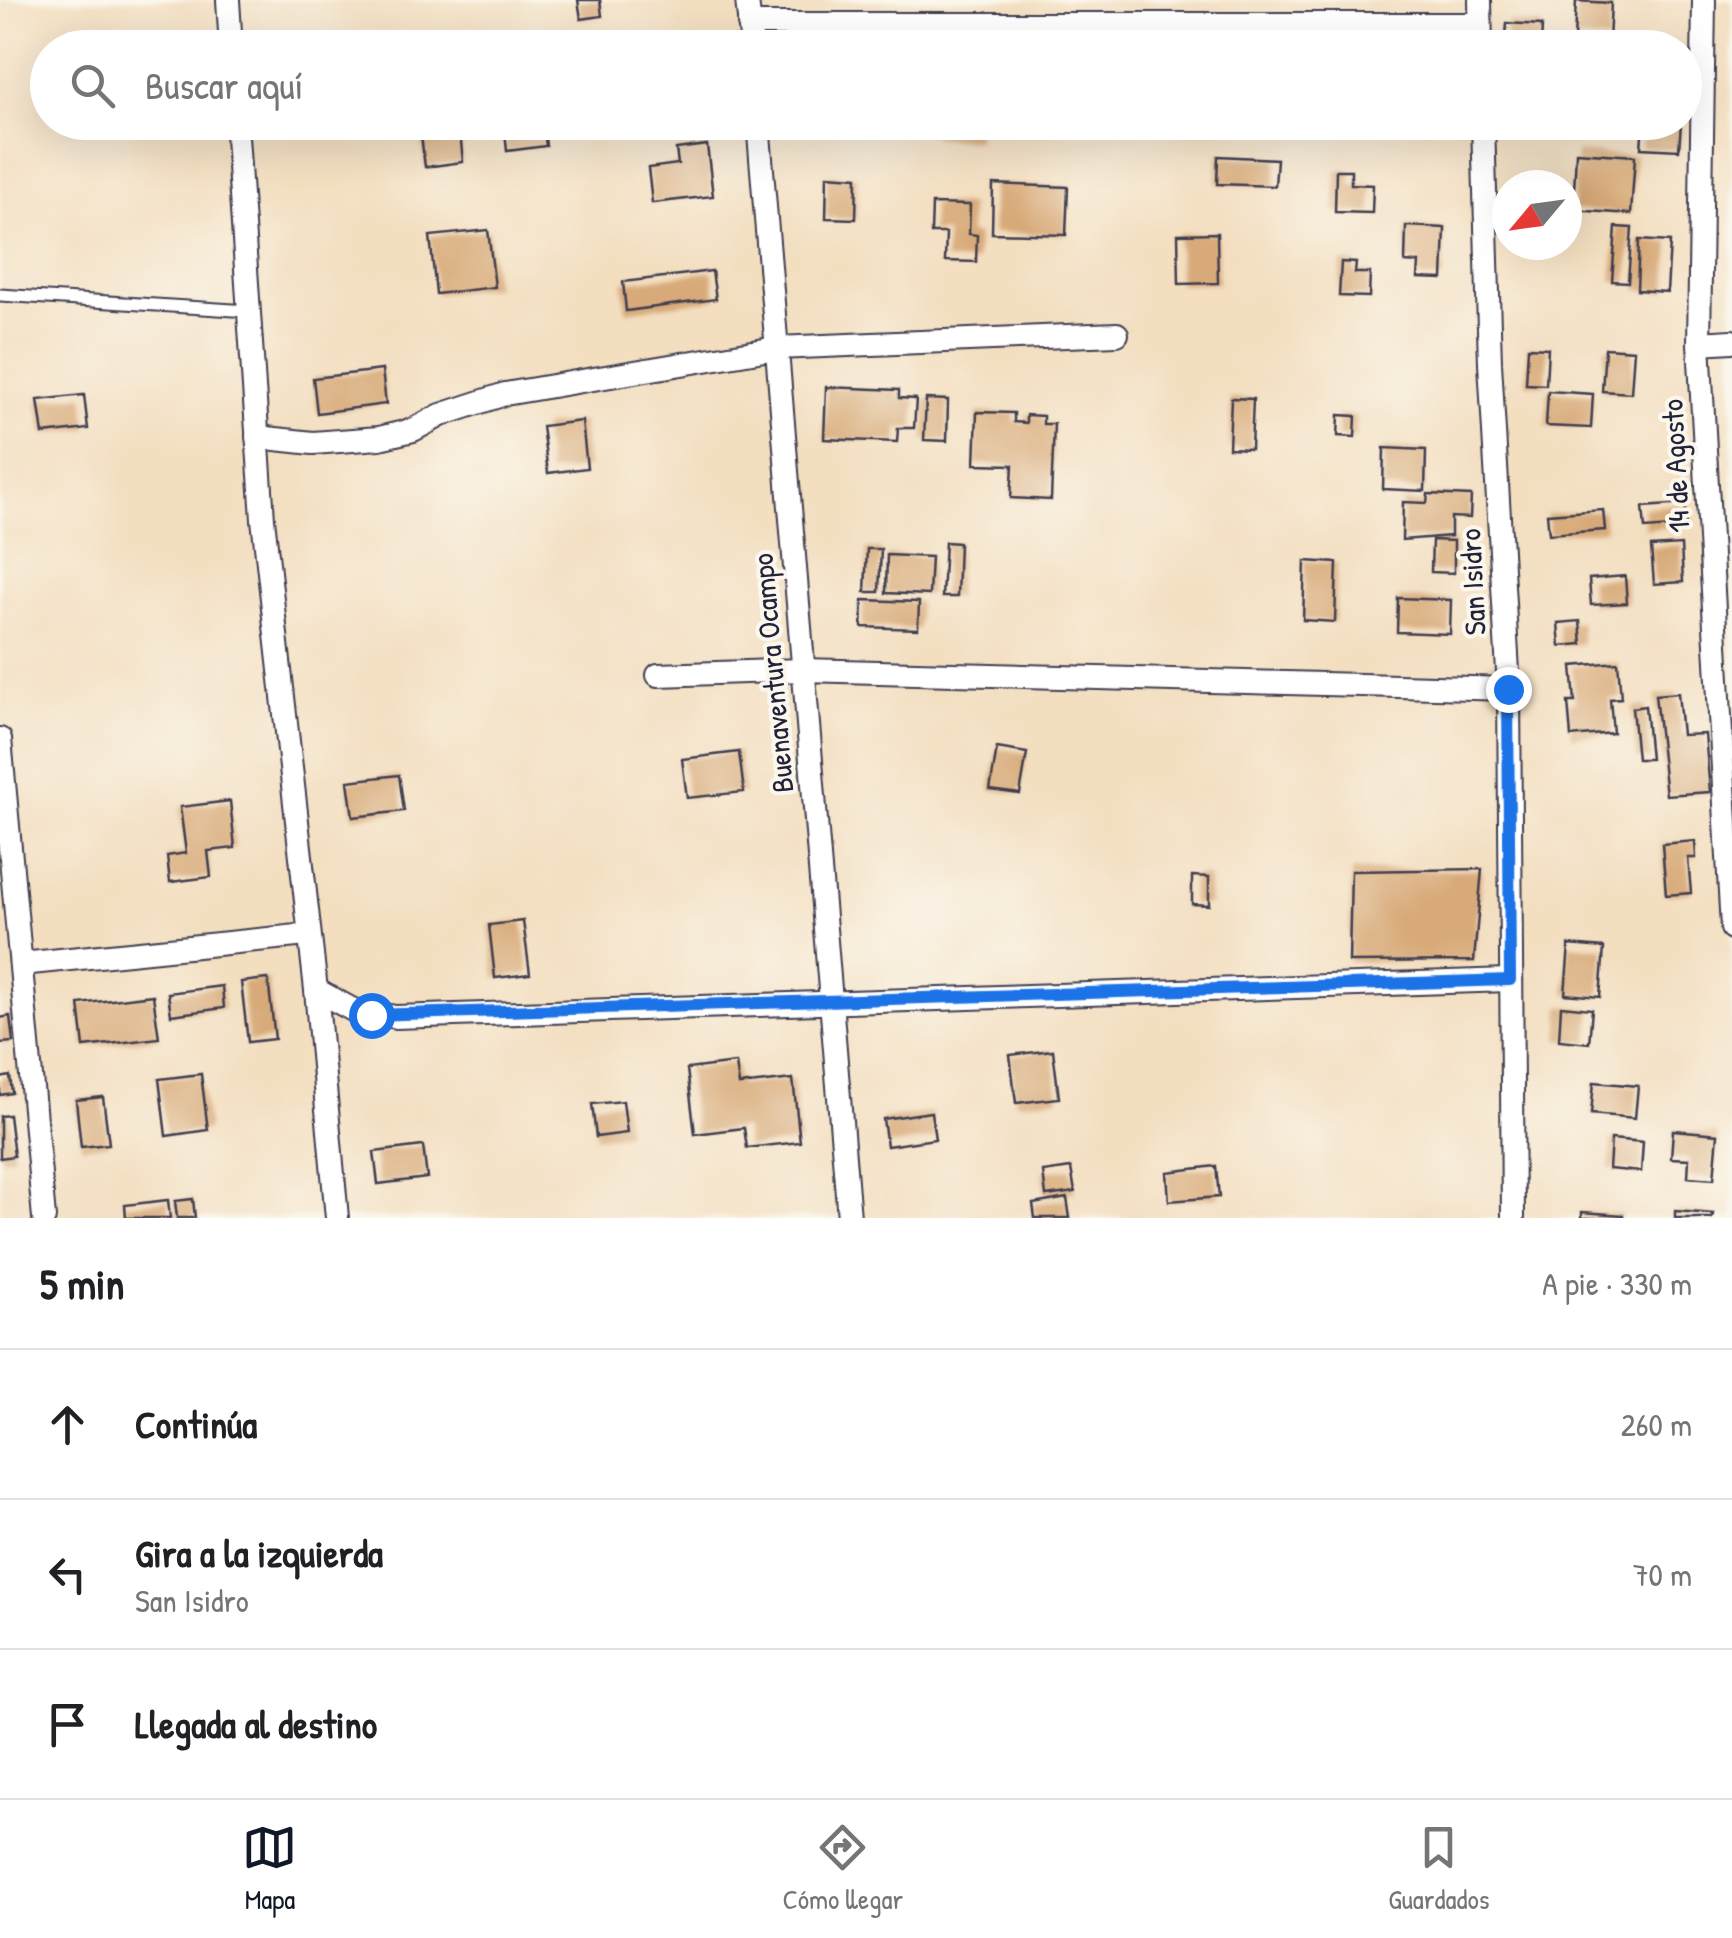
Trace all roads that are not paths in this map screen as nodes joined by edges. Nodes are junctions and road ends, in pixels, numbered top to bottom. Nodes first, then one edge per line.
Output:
1 (228, 0) edge
2 (747, 0) edge
3 (1480, 0) edge
4 (1704, 0) edge
5 (230, 30) edge
6 (750, 30) edge
7 (1481, 30) edge
8 (1702, 137) edge
9 (237, 140) edge
10 (759, 140) edge
11 (1484, 140) edge
12 (1702, 140) edge
13 (0, 295) edge
14 (249, 312) junction
15 (1117, 334) dead end
16 (1732, 341) edge
17 (1699, 342) junction
18 (776, 348) junction
19 (257, 438) junction
20 (803, 670) junction
21 (658, 675) dead end
22 (1508, 689) junction
23 (0, 739) edge
24 (1728, 767) edge
25 (1732, 928) edge
26 (307, 935) junction
27 (21, 964) junction
28 (1510, 980) junction
29 (316, 990) junction
30 (831, 999) junction
31 (44, 1218) edge
32 (336, 1218) edge
33 (849, 1218) edge
34 (1514, 1218) edge

1 - 5 street
2 - 6 street
3 - 7 street
4 - 8 street, 14 de Agosto
9 - 14 street
10 - 18 street, Buenaventura Ocampo
11 - 22 street, San Isidro
12 - 17 street, 14 de Agosto
13 - 14 lane
14 - 19 street
15 - 18 street
16 - 17 street
17 - 24 street, 14 de Agosto
18 - 19 street
18 - 20 street, Buenaventura Ocampo
19 - 26 street
20 - 21 street
20 - 22 street
20 - 30 street, Buenaventura Ocampo
22 - 28 street, San Isidro
23 - 27 street
24 - 25 street, 14 de Agosto
26 - 27 street
26 - 29 street
27 - 31 street
28 - 30 street
28 - 34 street, San Isidro
29 - 30 street
29 - 32 street
30 - 33 street, Buenaventura Ocampo

